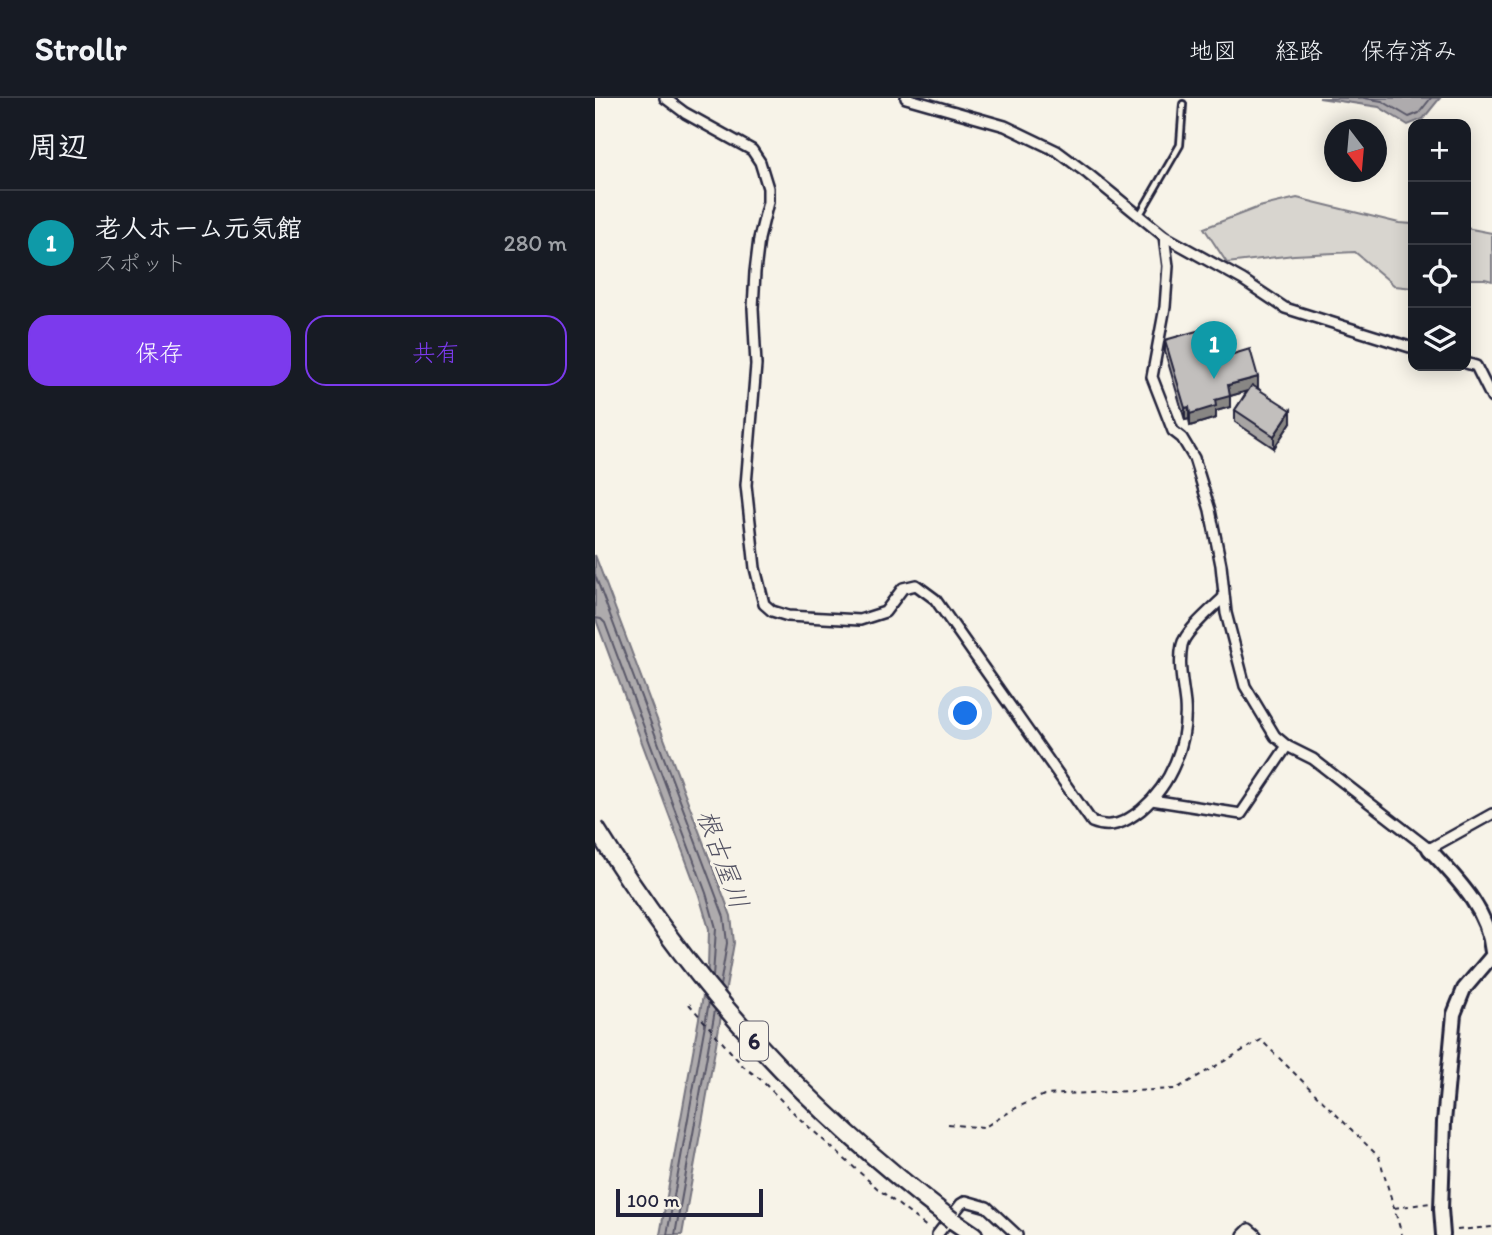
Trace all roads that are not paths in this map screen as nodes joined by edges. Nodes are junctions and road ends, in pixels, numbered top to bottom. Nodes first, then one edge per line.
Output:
1 (665, 98) edge
2 (906, 98) edge
3 (1183, 104) dead end
4 (1139, 217) junction
5 (1164, 236) junction
6 (1408, 346) edge
7 (1471, 364) edge
8 (1492, 398) edge
9 (1224, 597) junction
10 (1287, 746) junction
11 (1152, 800) junction
12 (1492, 814) edge
13 (595, 827) edge
14 (1429, 849) junction
15 (1492, 954) edge
16 (937, 1235) edge
17 (974, 1235) edge
18 (1017, 1235) edge
19 (1243, 1235) edge
20 (1256, 1235) edge
21 (1443, 1235) edge

1 - 11 street
2 - 4 street
3 - 4 lane
4 - 5 street
5 - 6 street
5 - 9 street
7 - 8 street
9 - 10 street
9 - 11 street
10 - 11 street
10 - 14 street
12 - 14 street
13 - 17 highway, 6, bridge
14 - 15 street
15 - 21 street
16 - 18 street
19 - 20 street

